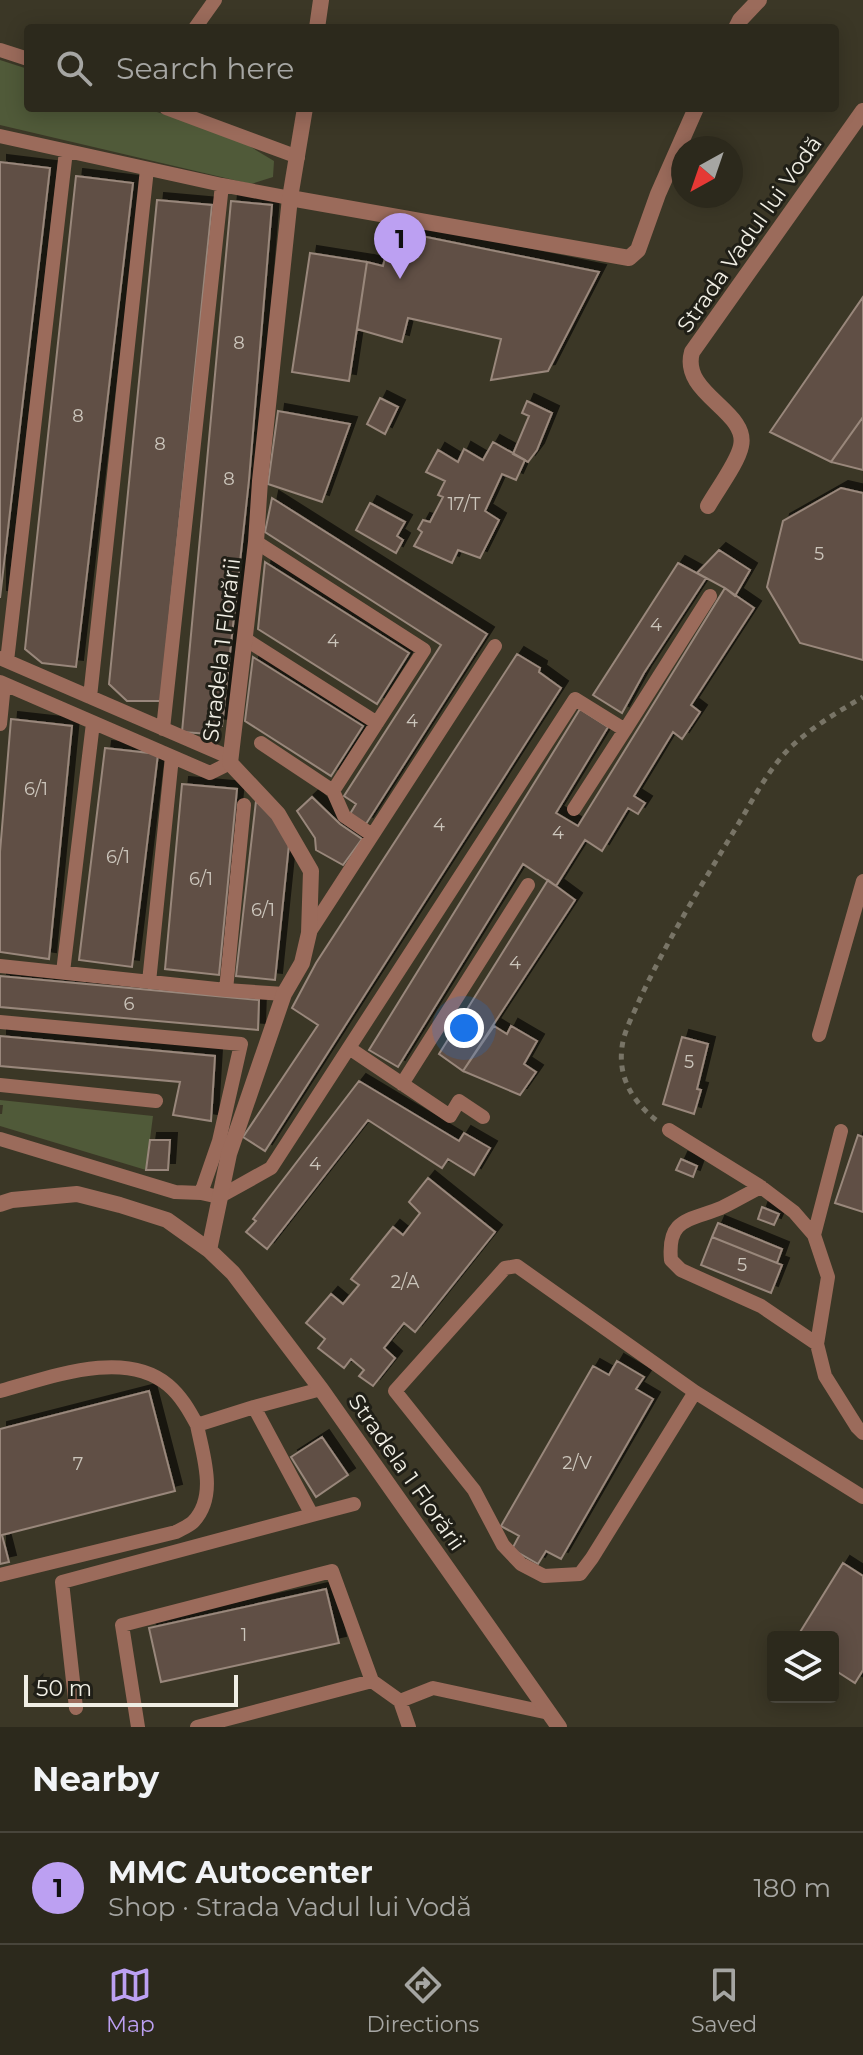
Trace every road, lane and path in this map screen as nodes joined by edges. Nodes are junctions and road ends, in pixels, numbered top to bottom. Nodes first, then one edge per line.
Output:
1 (215, 0) edge
2 (321, 0) edge
3 (759, 0) edge
4 (198, 24) edge
5 (318, 24) edge
6 (738, 24) edge
7 (0, 50) edge
8 (24, 58) edge
9 (863, 111) edge
10 (177, 112) edge
11 (304, 112) edge
12 (694, 112) edge
13 (0, 136) edge
14 (66, 151) junction
15 (298, 157) junction
16 (147, 169) junction
17 (222, 185) junction
18 (290, 198) junction
19 (708, 506) dead end
20 (256, 542) junction
21 (710, 596) dead end
22 (245, 639) junction
23 (495, 646) dead end
24 (4, 659) edge
25 (2, 683) edge
26 (90, 697) junction
27 (863, 697) edge
28 (93, 723) junction
29 (377, 723) junction
30 (0, 724) edge
31 (163, 729) junction
32 (625, 730) junction
33 (261, 743) dead end
34 (172, 757) junction
35 (231, 760) junction
36 (333, 791) junction
37 (244, 805) dead end
38 (574, 809) dead end
39 (372, 835) junction
40 (863, 881) edge
41 (528, 885) dead end
42 (309, 933) junction
43 (0, 966) edge
44 (63, 972) junction
45 (149, 982) junction
46 (226, 990) junction
47 (284, 994) junction
48 (0, 1022) edge
49 (819, 1035) dead end
50 (349, 1048) junction
51 (402, 1084) junction
52 (0, 1085) edge
53 (156, 1101) dead end
54 (483, 1117) dead end
55 (669, 1130) joint
56 (841, 1131) dead end
57 (0, 1139) edge
58 (761, 1187) junction
59 (201, 1193) junction
60 (219, 1197) junction
61 (0, 1204) edge
62 (814, 1235) junction
63 (209, 1250) junction
64 (817, 1344) junction
65 (321, 1389) junction
66 (0, 1391) edge
67 (695, 1392) junction
68 (254, 1407) junction
69 (197, 1425) junction
70 (863, 1433) edge
71 (863, 1497) edge
72 (354, 1504) dead end
73 (312, 1515) junction
74 (0, 1575) edge
75 (372, 1681) junction
76 (400, 1701) junction
77 (76, 1708) dead end
78 (549, 1713) junction
79 (138, 1727) edge
80 (197, 1727) edge
81 (409, 1727) edge
82 (559, 1727) edge

1 - 4 lane
2 - 5 street
3 - 6 street
7 - 8 lane
9 - 19 street, Strada Vadul lui Vodă
10 - 15 lane
11 - 15 street, Stradela 1 Florării
12 - 18 street
13 - 14 lane
14 - 16 lane
14 - 24 lane
15 - 18 street, Stradela 1 Florării
16 - 17 lane
16 - 26 lane
17 - 18 lane
17 - 31 lane
18 - 20 street, Stradela 1 Florării
20 - 22 street, Stradela 1 Florării
20 - 29 lane
21 - 32 lane
22 - 29 lane
22 - 35 street, Stradela 1 Florării
23 - 39 lane
24 - 26 lane
25 - 28 lane
25 - 30 lane
26 - 31 lane
27 - 55 path
28 - 34 lane
28 - 44 lane
29 - 36 lane
31 - 35 lane
32 - 38 lane
32 - 50 lane
33 - 36 lane
34 - 35 lane
34 - 45 lane
35 - 42 street, Stradela 1 Florării
36 - 39 lane
37 - 46 lane
39 - 42 lane
40 - 49 lane
41 - 51 lane
42 - 47 street, Stradela 1 Florării
43 - 44 lane
44 - 45 lane
45 - 46 lane
46 - 47 lane
47 - 60 street, Stradela 1 Florării
48 - 59 lane
50 - 51 lane
50 - 60 lane
51 - 54 lane
52 - 53 lane
55 - 58 lane
56 - 62 lane
57 - 59 lane
58 - 62 lane
58 - 64 lane
59 - 60 lane
60 - 63 street, Stradela 1 Florării
61 - 63 street, Stradela 1 Florării
62 - 64 lane
63 - 65 street, Stradela 1 Florării
64 - 70 lane
65 - 68 lane
65 - 78 street, Stradela 1 Florării
66 - 69 lane
67 - 67 lane
67 - 71 lane
68 - 69 lane
68 - 73 lane
69 - 74 lane
72 - 73 lane
73 - 77 lane
75 - 76 lane
75 - 79 lane
75 - 80 lane
76 - 78 lane
76 - 81 lane
78 - 82 street, Stradela 1 Florării

